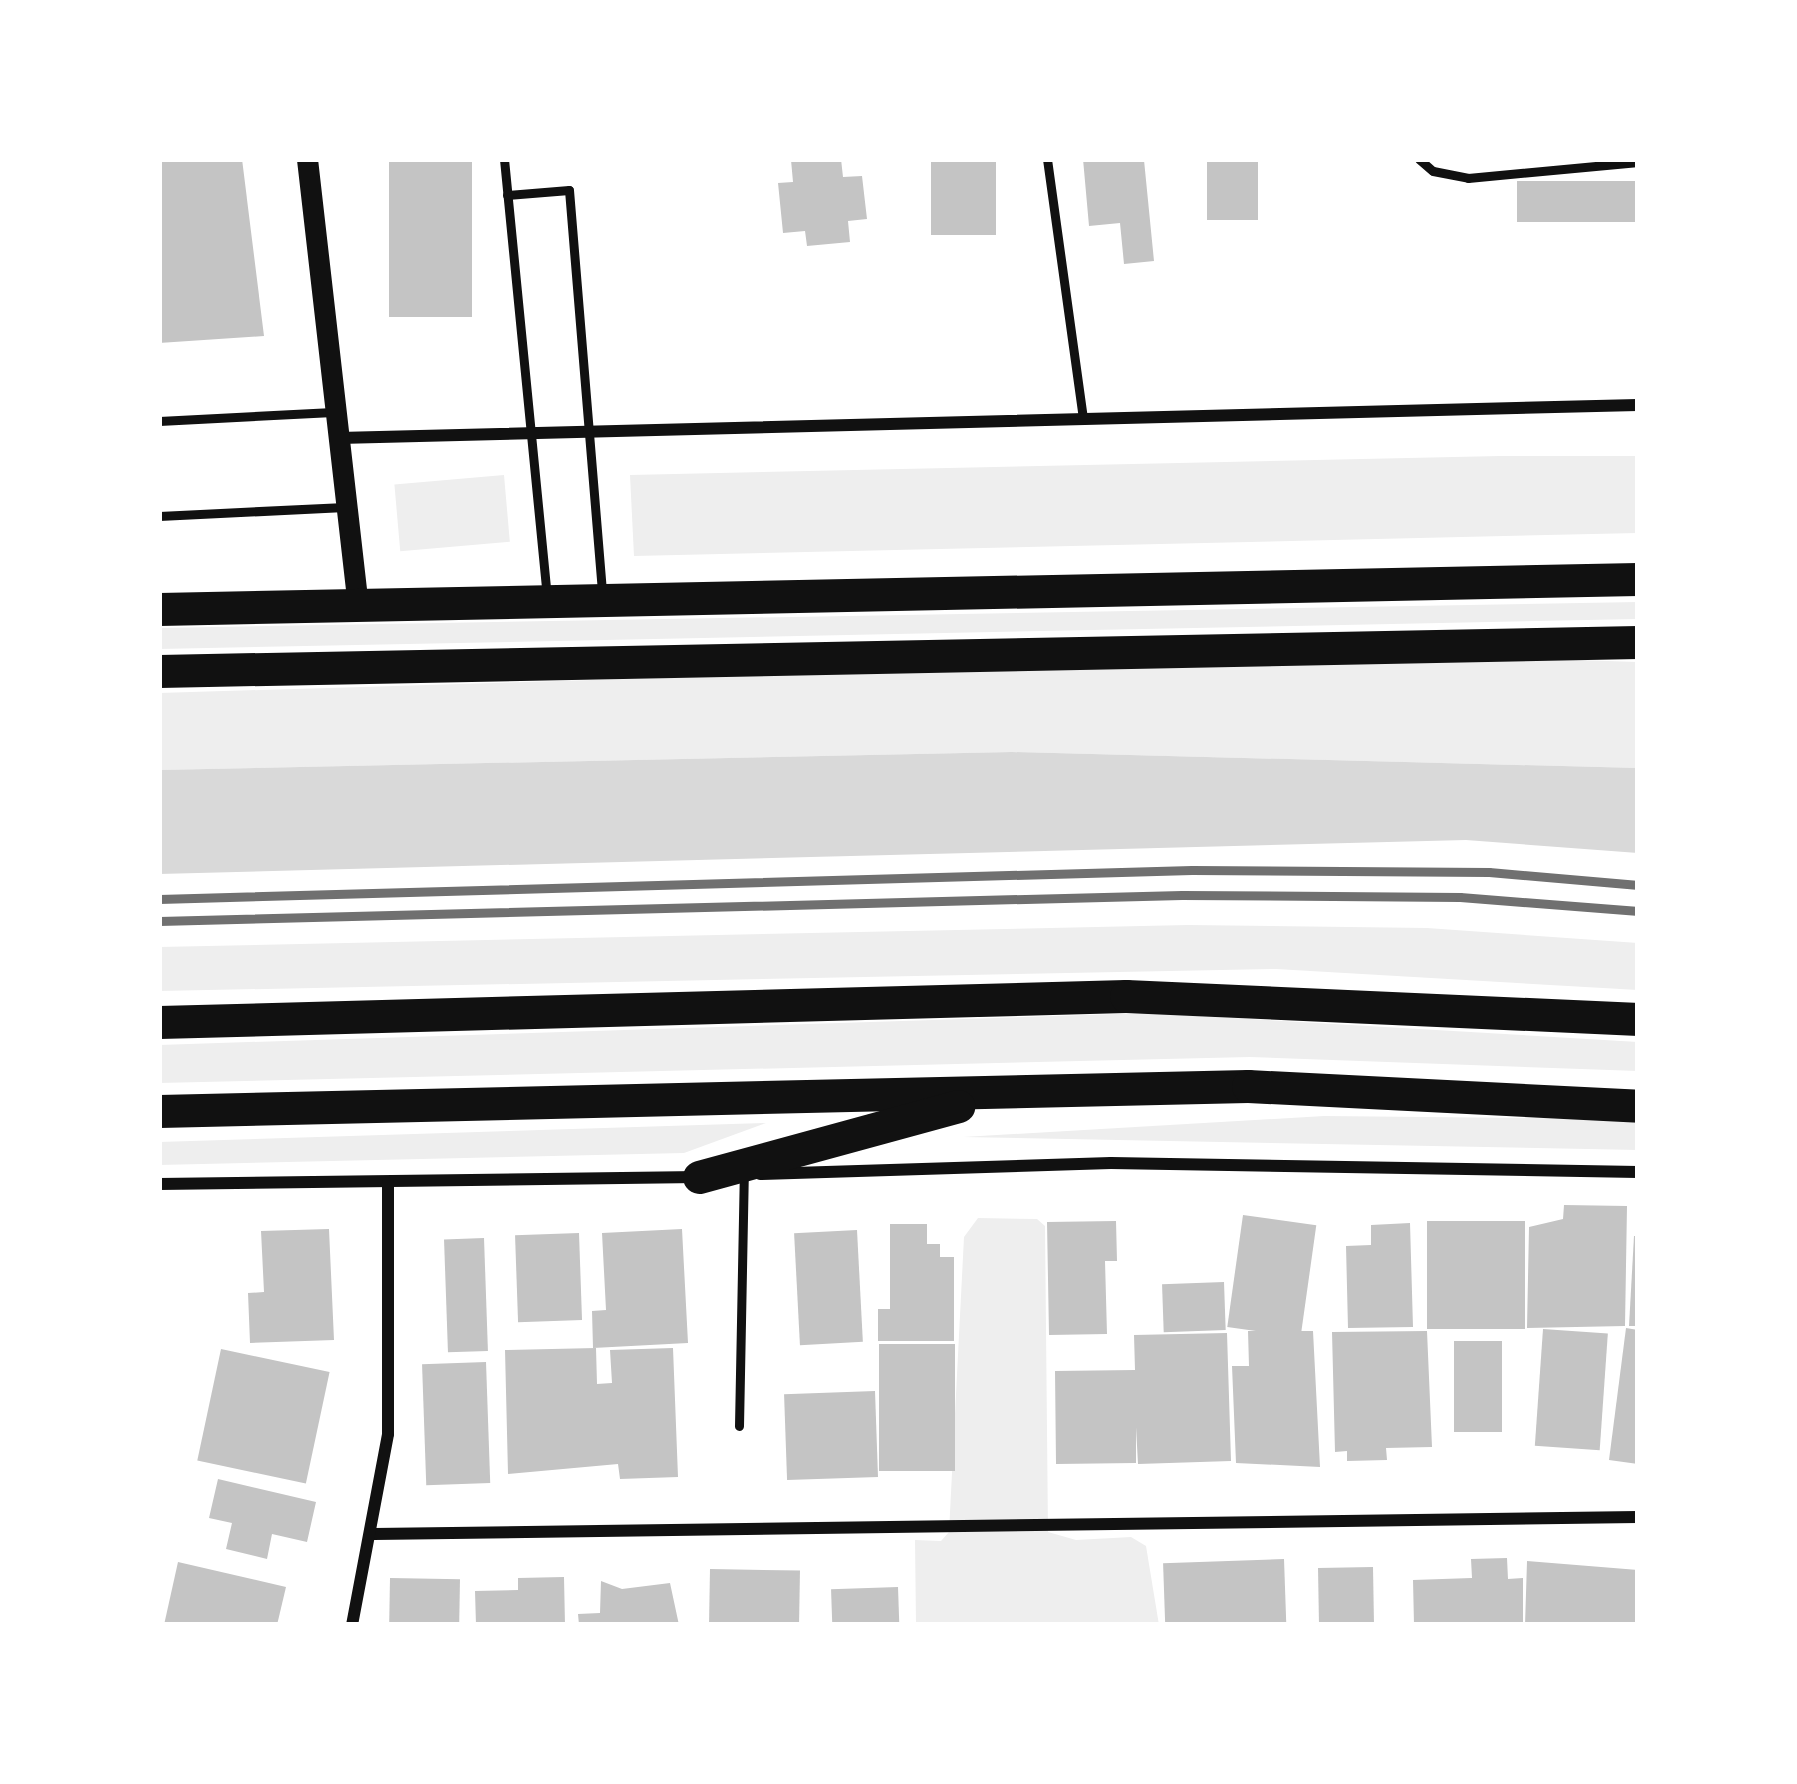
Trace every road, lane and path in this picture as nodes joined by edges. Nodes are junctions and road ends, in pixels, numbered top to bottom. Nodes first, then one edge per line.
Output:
1 (307, 159) edge
2 (503, 159) edge
3 (1047, 159) edge
4 (1419, 159) edge
5 (1638, 161) edge
6 (507, 195) junction
7 (1638, 405) edge
8 (336, 412) junction
9 (1082, 419) junction
10 (159, 421) edge
11 (588, 432) junction
12 (531, 433) junction
13 (339, 438) junction
14 (347, 507) junction
15 (159, 516) edge
16 (1638, 579) edge
17 (602, 600) junction
18 (548, 601) junction
19 (358, 604) junction
20 (159, 609) edge
21 (1638, 642) edge
22 (159, 671) edge
23 (1638, 1019) edge
24 (159, 1022) edge
25 (1012, 1091) junction
26 (1638, 1106) edge
27 (159, 1111) edge
28 (1638, 1172) edge
29 (744, 1175) junction
30 (699, 1177) junction
31 (388, 1183) junction
32 (159, 1184) edge
33 (739, 1426) dead end
34 (1638, 1517) edge
35 (374, 1534) junction
36 (352, 1625) edge

1 - 8 street
2 - 6 lane
3 - 9 lane
4 - 5 lane
6 - 11 lane
6 - 12 lane
7 - 9 street
8 - 10 lane
8 - 13 street
9 - 11 street
11 - 12 street
11 - 17 lane
12 - 13 street
12 - 18 lane
13 - 14 street
14 - 15 lane
14 - 19 street
16 - 17 highway
17 - 18 highway
18 - 19 highway
19 - 20 highway
21 - 22 highway
23 - 24 highway
25 - 26 highway
25 - 27 highway
25 - 30 highway
28 - 29 street
29 - 30 street
29 - 33 lane
30 - 31 street
31 - 32 street
31 - 35 street
34 - 35 street
35 - 36 street

